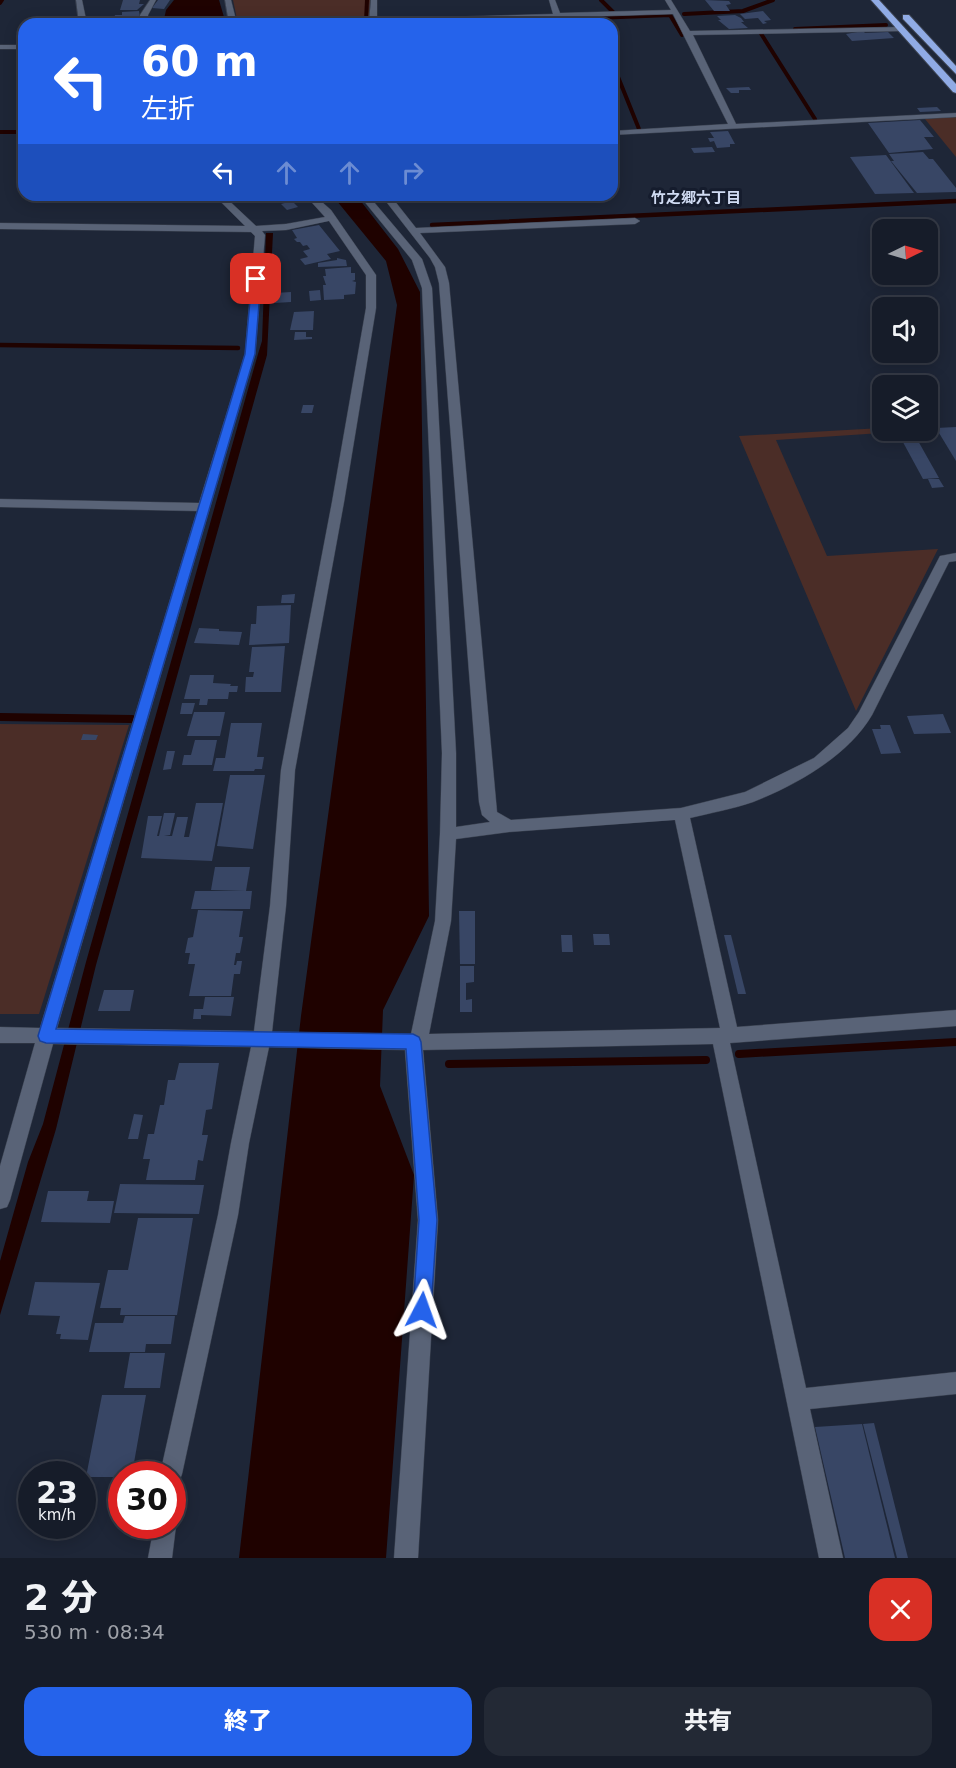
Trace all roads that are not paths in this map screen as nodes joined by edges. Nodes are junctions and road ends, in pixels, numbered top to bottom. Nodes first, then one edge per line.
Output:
1 (79, 0) edge
2 (153, 0) edge
3 (228, 0) edge
4 (374, 0) edge
5 (552, 0) edge
6 (668, 0) edge
7 (875, 0) edge
8 (896, 7) dead end
9 (676, 12) junction
10 (558, 17) junction
11 (82, 18) edge
12 (144, 18) edge
13 (232, 18) edge
14 (373, 18) edge
15 (546, 18) edge
16 (901, 29) junction
17 (688, 33) junction
18 (0, 47) edge
19 (18, 47) edge
20 (956, 71) edge
21 (956, 90) edge
22 (956, 115) edge
23 (733, 127) junction
24 (618, 133) edge
25 (225, 201) edge
26 (315, 201) edge
27 (323, 201) edge
28 (368, 201) edge
29 (390, 201) edge
30 (331, 218) junction
31 (635, 221) dead end
32 (0, 226) edge
33 (255, 229) junction
34 (412, 231) junction
35 (0, 503) edge
36 (205, 507) junction
37 (956, 557) edge
38 (681, 814) junction
39 (509, 826) junction
40 (448, 834) junction
41 (956, 1018) edge
42 (0, 1035) edge
43 (53, 1036) junction
44 (725, 1036) junction
45 (262, 1039) junction
46 (409, 1042) junction
47 (0, 1200) edge
48 (956, 1383) edge
49 (798, 1401) junction
50 (174, 1461) edge
51 (163, 1539) edge
52 (160, 1558) edge
53 (406, 1558) edge
54 (831, 1558) edge

1 - 11 street
2 - 12 street
3 - 13 street
4 - 14 street
5 - 10 street
6 - 9 street
7 - 16 highway
8 - 20 highway
9 - 10 street
9 - 17 street
10 - 15 street
16 - 17 street
16 - 21 highway
17 - 23 street
18 - 19 street
22 - 23 street
23 - 24 street
25 - 33 street
26 - 30 street
27 - 30 street
28 - 40 street
29 - 34 street
30 - 33 street
30 - 45 street
31 - 34 street
32 - 33 street
33 - 36 street
34 - 39 street
35 - 36 street
36 - 43 street
37 - 38 street
38 - 39 street
38 - 44 street
39 - 40 street
40 - 46 street
41 - 44 street
42 - 43 street
43 - 45 street
43 - 47 street
44 - 46 street
44 - 49 street
45 - 46 street
45 - 50 street
46 - 53 street
48 - 49 street
49 - 54 street
51 - 52 street

